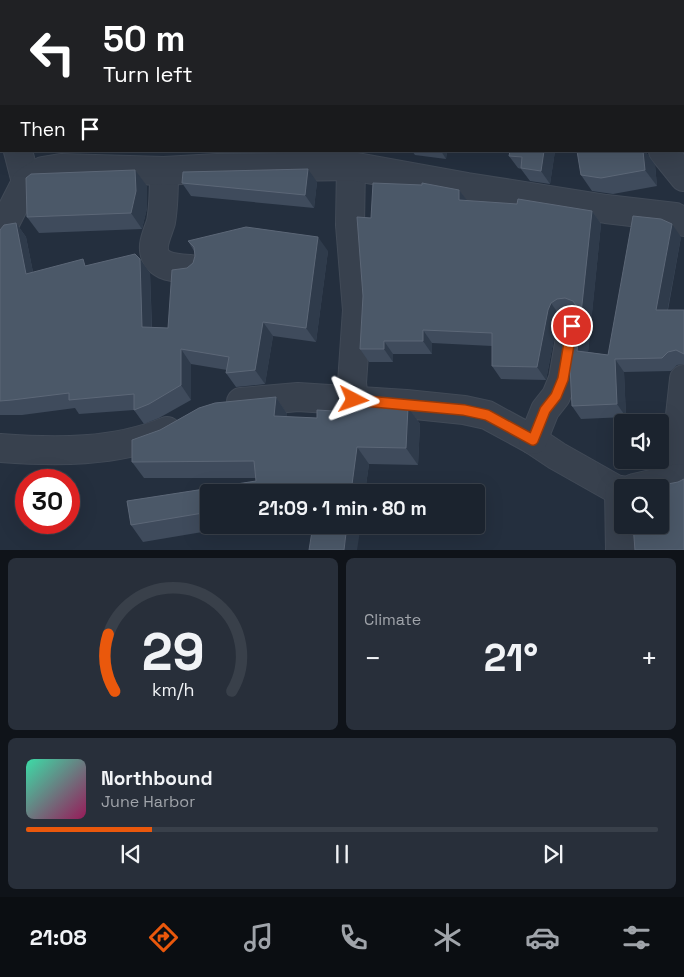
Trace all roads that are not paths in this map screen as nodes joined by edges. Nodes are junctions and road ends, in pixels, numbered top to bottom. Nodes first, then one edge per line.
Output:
1 (18, 152) edge
2 (664, 152) edge
3 (351, 166) junction
4 (164, 171) junction
5 (684, 177) edge
6 (26, 182) junction
7 (684, 222) edge
8 (0, 233) edge
9 (190, 269) edge
10 (572, 326) dead end
11 (684, 379) edge
12 (354, 400) junction
13 (533, 440) junction
14 (0, 448) edge
15 (678, 479) edge
16 (614, 484) edge
17 (621, 534) edge
18 (620, 550) edge

1 - 6 street
2 - 5 street
3 - 4 street
3 - 7 street
3 - 12 street
4 - 6 street
4 - 9 street
6 - 8 street
10 - 13 street
11 - 15 street
12 - 13 street
12 - 14 street
13 - 16 street
17 - 18 street

